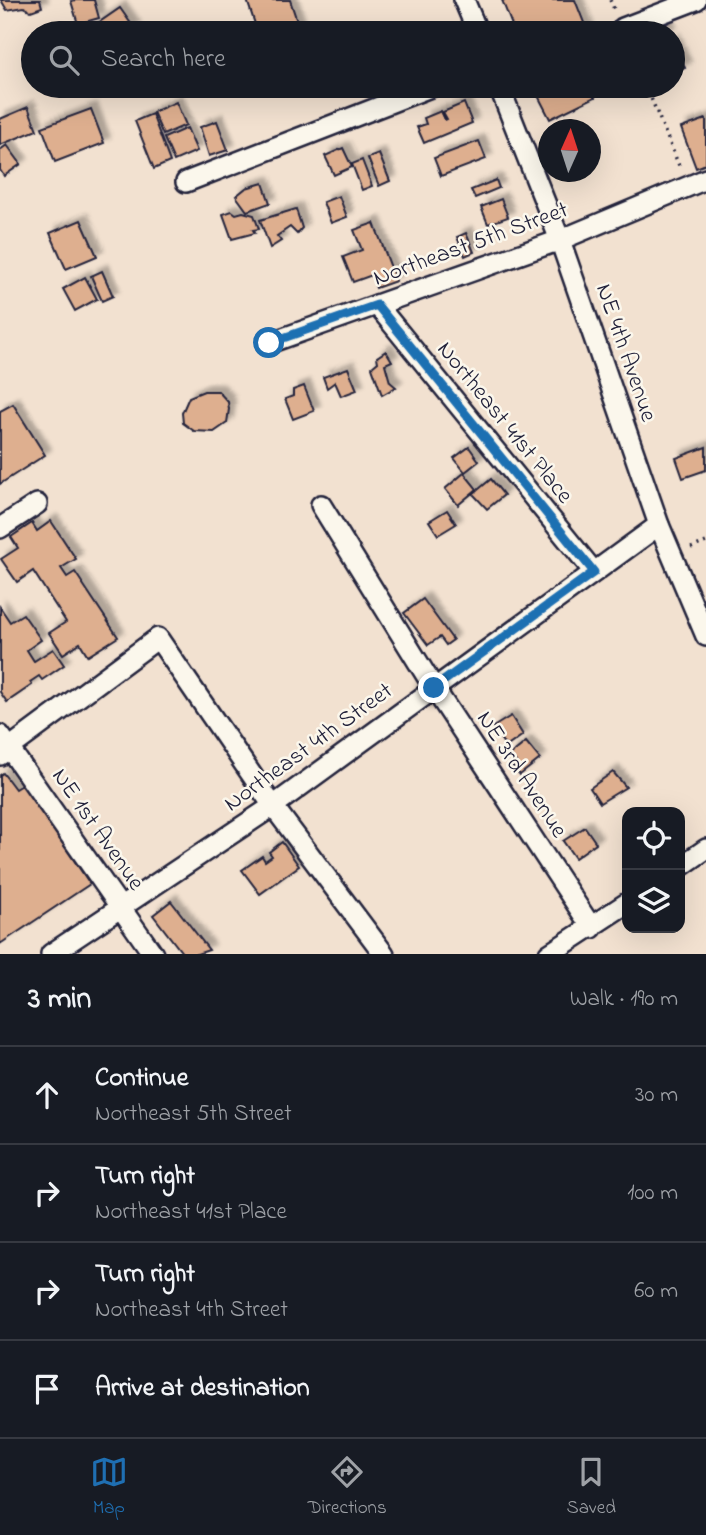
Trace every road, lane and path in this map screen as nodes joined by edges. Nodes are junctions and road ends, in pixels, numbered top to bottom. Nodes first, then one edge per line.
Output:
1 (464, 0) edge
2 (696, 0) edge
3 (473, 21) edge
4 (641, 21) edge
5 (402, 98) edge
6 (504, 98) edge
7 (651, 98) edge
8 (706, 179) edge
9 (186, 182) dead end
10 (687, 186) junction
11 (561, 240) junction
12 (377, 305) junction
13 (269, 343) dead end
14 (37, 504) dead end
15 (321, 505) dead end
16 (659, 525) junction
17 (0, 528) edge
18 (594, 572) junction
19 (706, 636) edge
20 (434, 688) junction
21 (3, 746) edge
22 (273, 806) junction
23 (706, 849) edge
24 (685, 864) edge
25 (121, 907) junction
26 (622, 907) edge
27 (592, 928) junction
28 (51, 954) edge
29 (153, 954) edge
30 (384, 954) edge
31 (549, 954) edge

1 - 3 street
2 - 4 street
5 - 9 street
6 - 11 street, NE 4th Avenue
7 - 10 path
8 - 10 street, Northeast 5th Street
10 - 11 street, Northeast 5th Street
11 - 12 street, Northeast 5th Street
11 - 16 street, NE 4th Avenue
12 - 13 street, Northeast 5th Street
12 - 18 street, Northeast 41st Place
14 - 17 street
15 - 20 street, NE 3rd Avenue
16 - 18 street, Northeast 4th Street
16 - 19 street, NE 4th Avenue
18 - 20 street, Northeast 4th Street
20 - 22 street, Northeast 4th Street
20 - 27 street, NE 3rd Avenue
21 - 22 street
21 - 25 street, NE 1st Avenue
22 - 25 street, Northeast 4th Street
22 - 30 street
23 - 24 street
25 - 28 street, Northeast 4th Street
25 - 29 street, NE 1st Avenue
26 - 27 street
27 - 31 street

